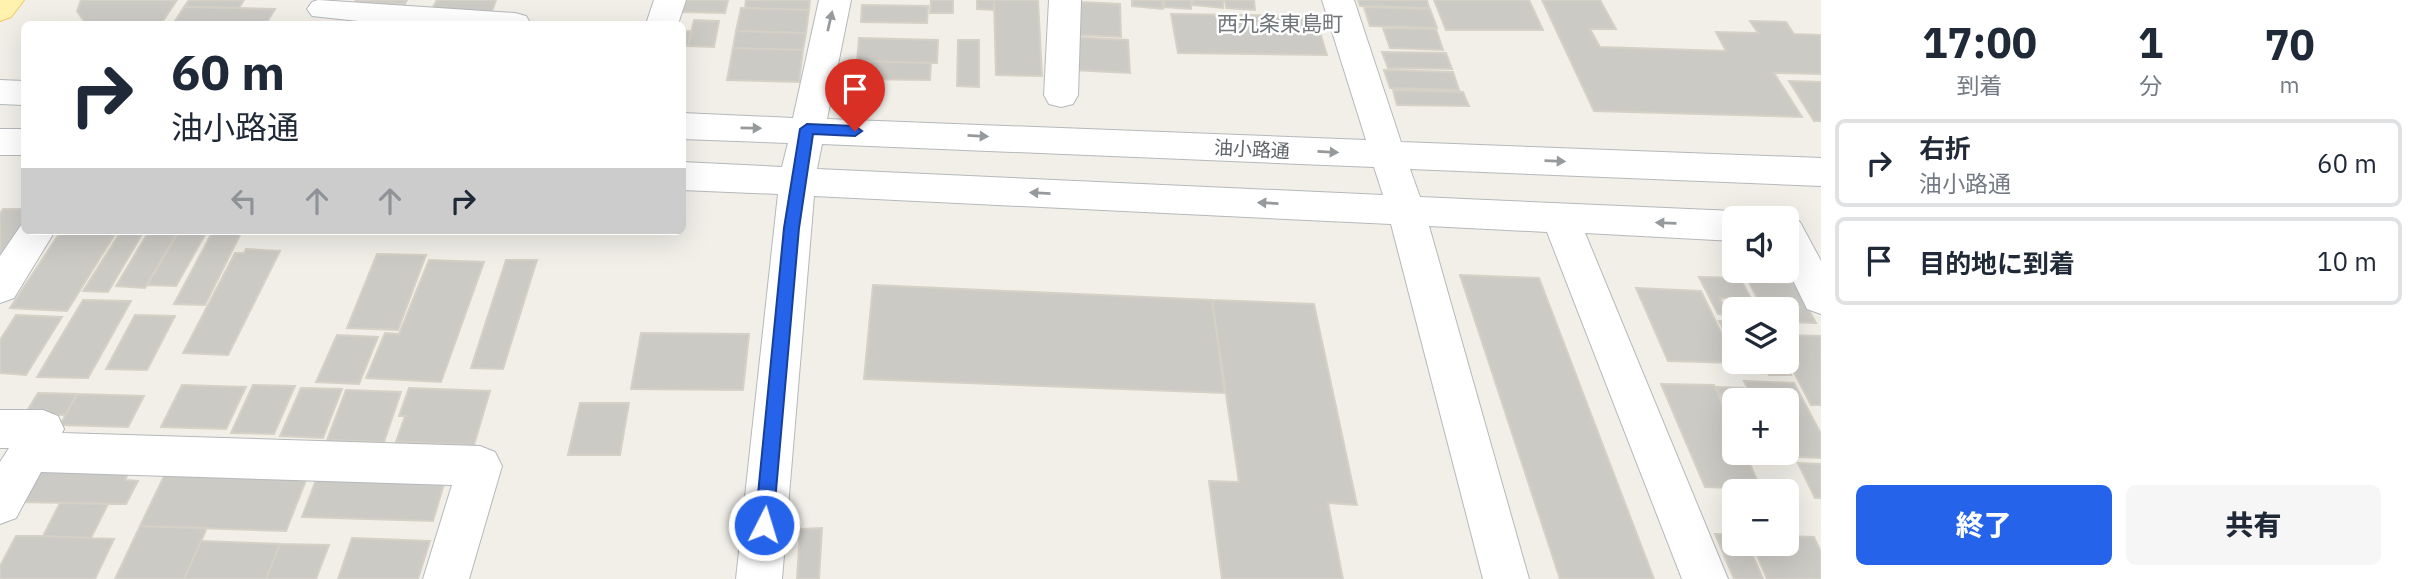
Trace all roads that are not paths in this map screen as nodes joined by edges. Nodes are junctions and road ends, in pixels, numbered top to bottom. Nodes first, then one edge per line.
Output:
1 (8, 0) edge
2 (670, 0) edge
3 (835, 0) edge
4 (1065, 0) edge
5 (1338, 0) edge
6 (0, 10) edge
7 (321, 11) edge
8 (509, 16) edge
9 (663, 21) edge
10 (0, 92) edge
11 (21, 93) edge
12 (1061, 95) dead end
13 (686, 126) edge
14 (807, 129) junction
15 (0, 142) edge
16 (21, 142) edge
17 (1388, 155) junction
18 (1821, 172) edge
19 (686, 176) edge
20 (797, 181) junction
21 (1406, 210) junction
22 (1560, 218) junction
23 (1722, 225) edge
24 (1799, 230) edge
25 (1821, 230) edge
26 (34, 235) edge
27 (1799, 254) edge
28 (0, 287) edge
29 (1821, 298) edge
30 (15, 440) edge
31 (0, 503) edge
32 (446, 579) edge
33 (759, 579) edge
34 (1506, 579) edge
35 (1705, 579) edge

1 - 6 main road
2 - 9 street
14 -> 3 street
4 - 12 street
5 - 17 street
7 - 8 street
10 - 11 street
13 -> 14 street, 油小路通
14 -> 17 street, 油小路通
14 - 20 street
15 - 16 street
17 -> 18 street, 油小路通
17 - 21 street
19 - 20 street
21 -> 20 street
20 - 33 street
21 - 22 street
21 - 34 street
23 -> 22 street
22 - 35 street
24 - 25 street
26 - 28 street
27 - 29 street
30 - 31 street
30 - 32 street

